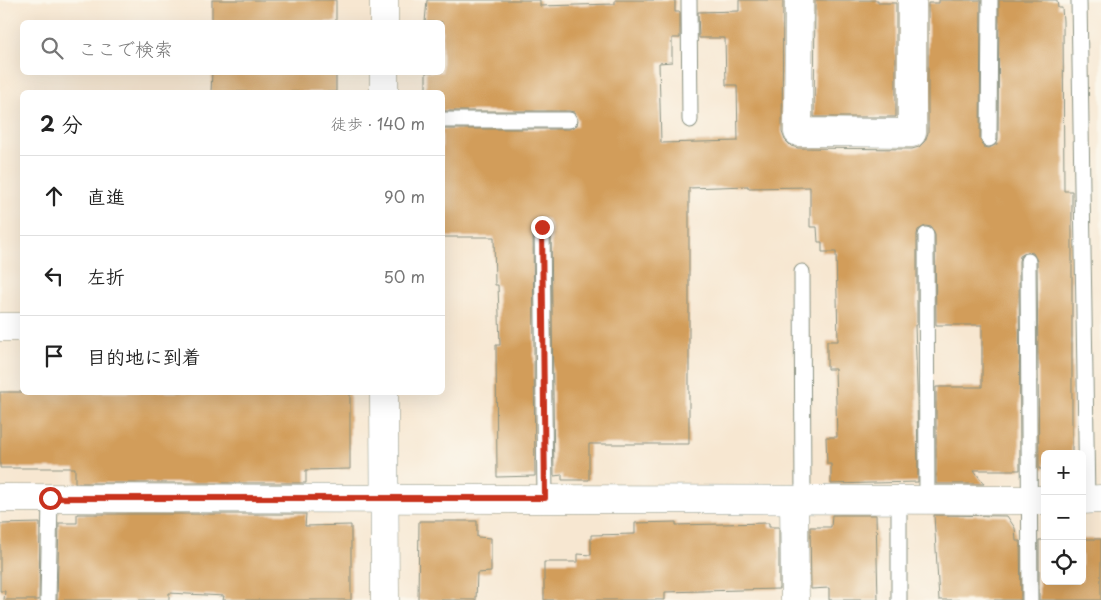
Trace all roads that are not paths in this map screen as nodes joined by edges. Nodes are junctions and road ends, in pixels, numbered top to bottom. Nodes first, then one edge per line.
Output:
1 (384, 0) edge
2 (689, 0) edge
3 (799, 0) edge
4 (912, 0) edge
5 (990, 0) edge
6 (1079, 0) edge
7 (384, 20) edge
8 (384, 75) edge
9 (384, 90) edge
10 (445, 120) edge
11 (569, 120) dead end
12 (690, 120) dead end
13 (990, 139) dead end
14 (542, 227) dead end
15 (926, 235) dead end
16 (1028, 261) dead end
17 (802, 272) dead end
18 (0, 327) edge
19 (20, 327) edge
20 (384, 395) edge
21 (0, 498) edge
22 (50, 498) junction
23 (385, 498) junction
24 (545, 498) junction
25 (927, 499) junction
26 (1090, 499) edge
27 (798, 500) junction
28 (899, 500) junction
29 (1037, 500) edge
30 (48, 600) edge
31 (385, 600) edge
32 (794, 600) edge
33 (899, 600) edge
34 (1030, 600) edge

1 - 7 street
2 - 12 lane
3 - 4 street
5 - 13 lane
6 - 26 lane
8 - 9 street
10 - 11 lane
14 - 24 lane
15 - 25 lane
16 - 29 lane
17 - 27 lane
18 - 19 street
20 - 23 street
21 - 22 street
22 - 23 street
22 - 30 lane
23 - 24 street
23 - 31 street
24 - 27 street
25 - 28 street
25 - 29 street
27 - 28 street
27 - 32 street
28 - 33 lane
29 - 34 lane

